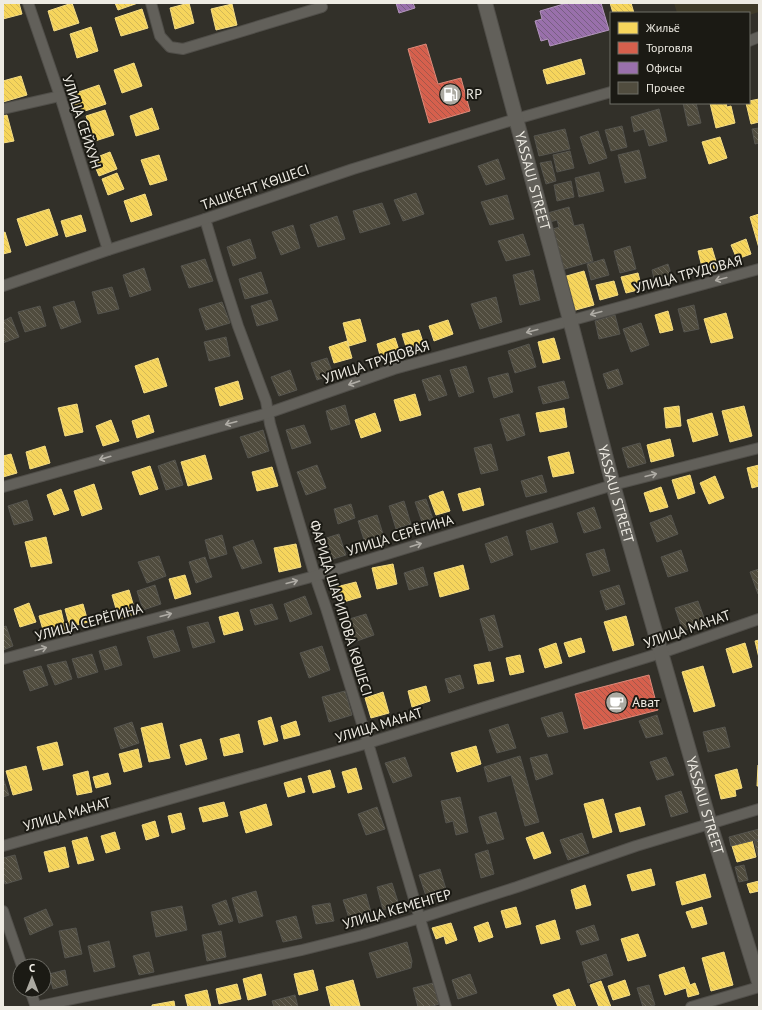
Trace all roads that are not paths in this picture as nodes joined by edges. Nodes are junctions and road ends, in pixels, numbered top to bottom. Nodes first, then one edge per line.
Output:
1 (28, 3) edge
2 (151, 3) edge
3 (485, 3) edge
4 (322, 8) dead end
5 (610, 92) edge
6 (60, 96) junction
7 (3, 109) edge
8 (516, 119) junction
9 (206, 219) junction
10 (108, 250) junction
11 (759, 269) edge
12 (3, 286) edge
13 (570, 320) junction
14 (268, 413) junction
15 (759, 448) edge
16 (613, 485) junction
17 (3, 487) edge
18 (315, 576) junction
19 (759, 619) edge
20 (661, 653) junction
21 (3, 659) edge
22 (368, 743) junction
23 (759, 809) edge
24 (710, 824) junction
25 (3, 846) edge
26 (3, 911) edge
27 (420, 918) junction
28 (19, 958) edge
29 (759, 982) edge
30 (759, 987) edge
31 (36, 1007) edge
32 (446, 1007) edge
33 (691, 1007) edge

1 - 6 street, УЛИЦА СЕЙХУН
2 - 4 street
3 - 8 main road, YASSAUI STREET
5 - 8 street, ТАШКЕНТ КӨШЕСІ
6 - 7 street
6 - 10 street, УЛИЦА СЕЙХУН
8 - 9 street, ТАШКЕНТ КӨШЕСІ
8 - 13 main road, YASSAUI STREET
9 - 10 street, ТАШКЕНТ КӨШЕСІ
9 - 14 street, ФАРИДА ШАРИПОВА КӨШЕСІ
10 - 12 street, ТАШКЕНТ КӨШЕСІ
11 -> 13 street, УЛИЦА ТРУДОВАЯ
13 -> 14 street, УЛИЦА ТРУДОВАЯ
13 - 16 main road, YASSAUI STREET
14 -> 17 street, УЛИЦА ТРУДОВАЯ
14 - 18 street, ФАРИДА ШАРИПОВА КӨШЕСІ
16 -> 15 street, УЛИЦА СЕРЁГИНА
18 -> 16 street, УЛИЦА СЕРЁГИНА
16 - 20 main road, YASSAUI STREET
21 -> 18 street, УЛИЦА СЕРЁГИНА
18 - 22 street, ФАРИДА ШАРИПОВА КӨШЕСІ
19 - 20 street, УЛИЦА МАНАТ
20 - 22 street, УЛИЦА МАНАТ
20 - 24 main road, YASSAUI STREET
22 - 25 street, УЛИЦА МАНАТ
22 - 27 street, ФАРИДА ШАРИПОВА КӨШЕСІ
23 - 24 street, УЛИЦА КЕМЕНГЕР
24 - 27 street, УЛИЦА КЕМЕНГЕР
24 - 29 main road, YASSAUI STREET
26 - 28 street
27 - 31 street, УЛИЦА КЕМЕНГЕР
27 - 32 street, ФАРИДА ШАРИПОВА КӨШЕСІ
30 - 33 street

